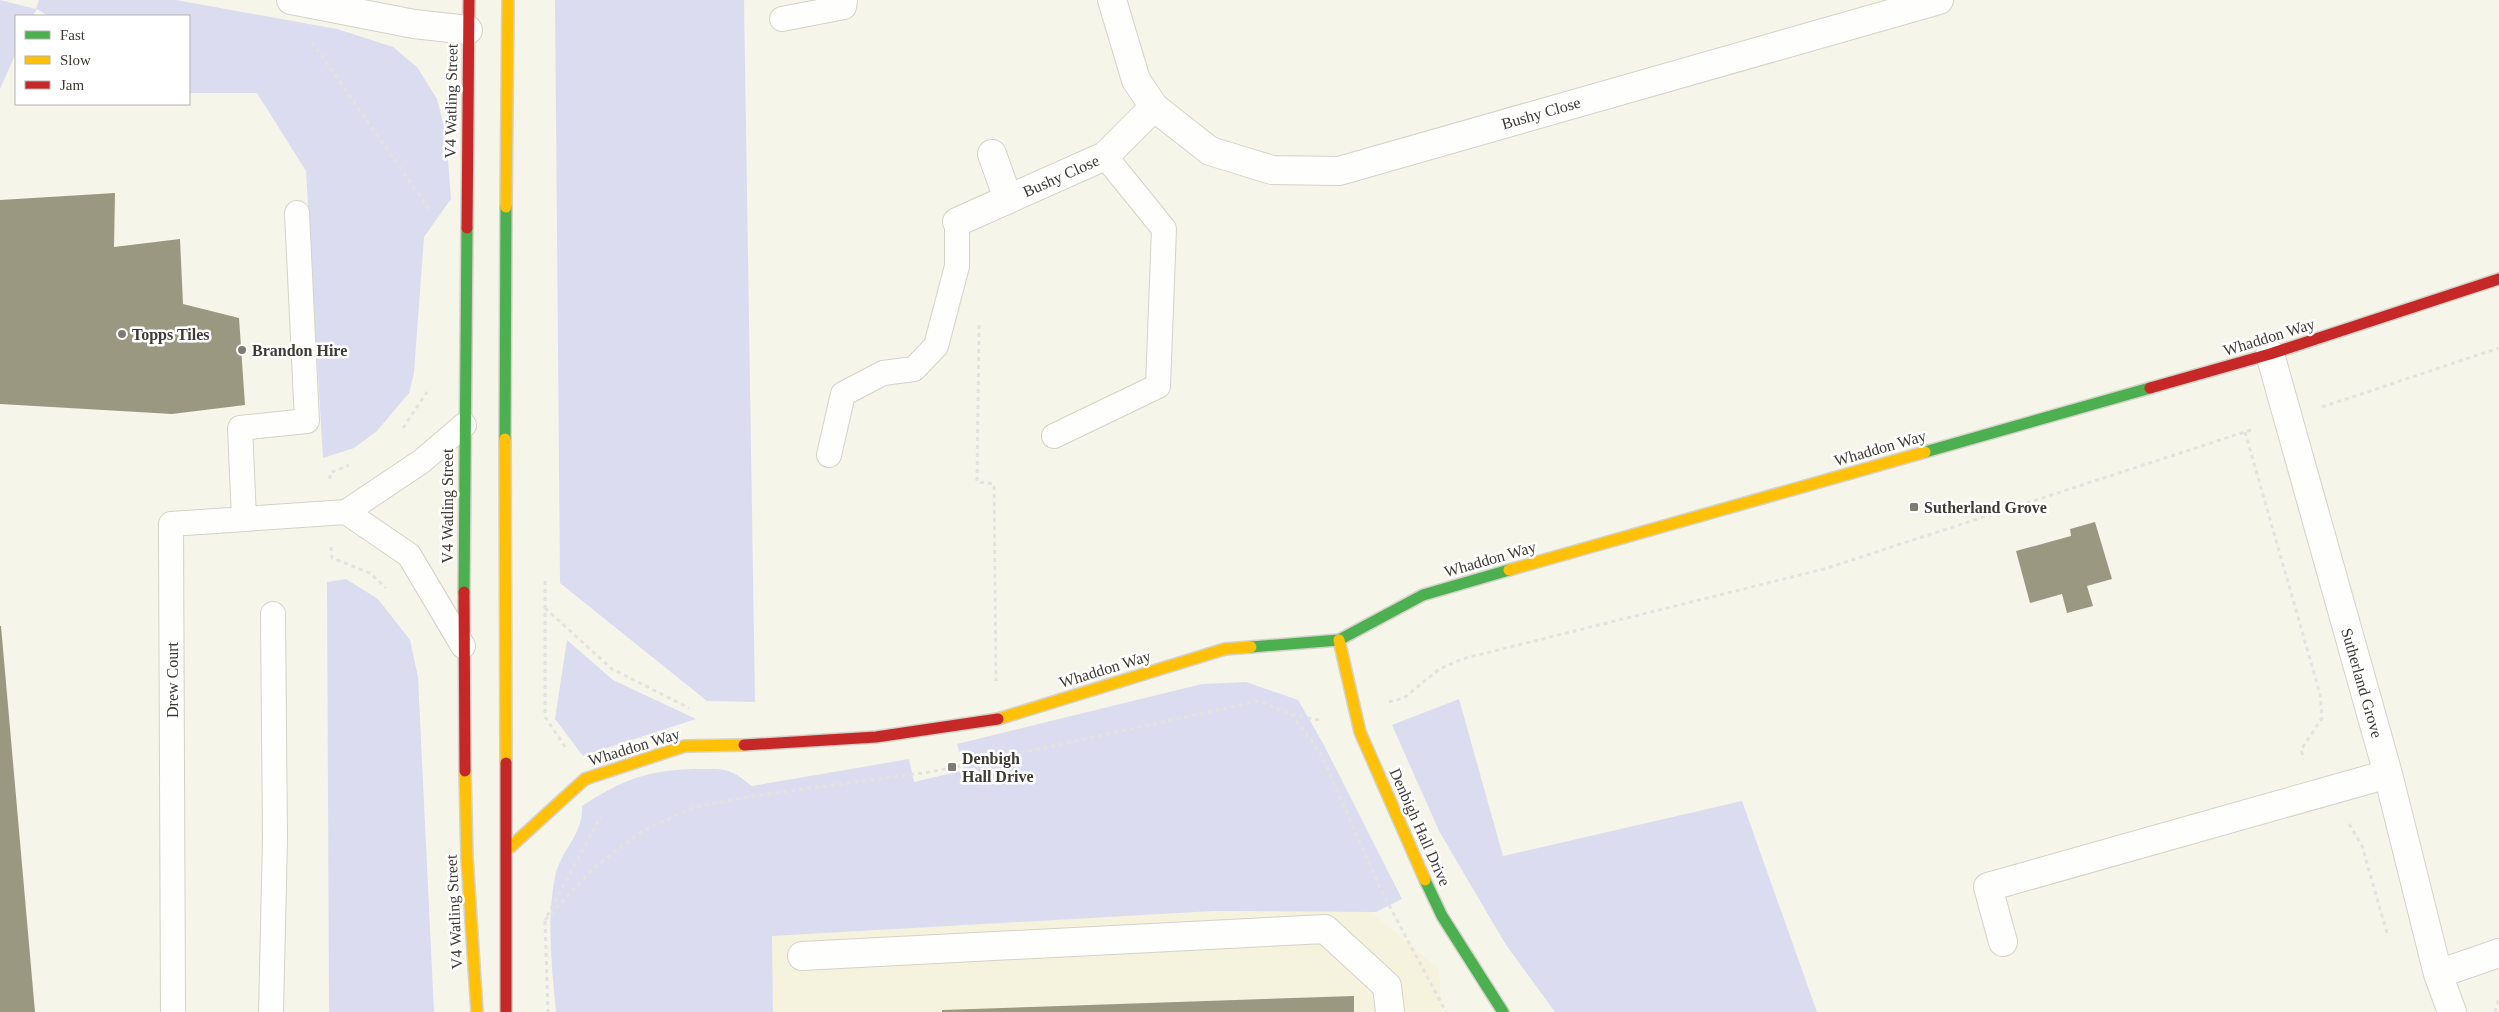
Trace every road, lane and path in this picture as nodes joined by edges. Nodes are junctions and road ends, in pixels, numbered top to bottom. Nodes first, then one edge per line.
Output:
1 (292, 0) edge
2 (469, 0) edge
3 (508, 0) edge
4 (845, 0) edge
5 (1112, 0) edge
6 (1939, 0) edge
7 (782, 19) dead end
8 (468, 30) junction
9 (1154, 107) junction
10 (992, 154) dead end
11 (1105, 156) junction
12 (1008, 199) junction
13 (297, 213) dead end
14 (957, 222) joint
15 (2499, 278) edge
16 (980, 324) dead end
17 (2499, 348) edge
18 (2270, 354) junction
19 (2288, 418) junction
20 (464, 425) junction
21 (2244, 432) junction
22 (1054, 436) dead end
23 (829, 455) dead end
24 (346, 512) junction
25 (244, 518) junction
26 (545, 608) dead end
27 (273, 614) dead end
28 (1339, 640) junction
29 (463, 646) junction
30 (690, 709) dead end
31 (1354, 711) junction
32 (1291, 714) junction
33 (996, 719) junction
34 (1018, 753) dead end
35 (988, 760) dead end
36 (2388, 774) junction
37 (2316, 794) junction
38 (507, 850) junction
39 (545, 920) dead end
40 (2389, 938) dead end
41 (2003, 942) dead end
42 (2499, 952) edge
43 (802, 956) dead end
44 (2438, 974) junction
45 (2499, 998) edge
46 (173, 1012) edge
47 (272, 1012) edge
48 (477, 1012) edge
49 (506, 1012) edge
50 (1390, 1012) edge
51 (1446, 1012) edge
52 (1503, 1012) edge
53 (2452, 1012) edge
54 (2495, 1012) edge

1 - 8 street
2 - 8 street, V4 Watling Street
3 - 38 street
4 - 7 lane
5 - 9 street, Bushy Close
6 - 9 street, Bushy Close
8 - 20 street, V4 Watling Street
9 - 11 street, Bushy Close
10 - 12 street, Bushy Close
11 - 12 street, Bushy Close
11 - 22 lane
12 - 14 street, Bushy Close
13 - 25 lane
14 - 23 lane
15 - 18 street, Whaddon Way
16 - 33 path
17 - 19 path
18 - 19 street, Sutherland Grove
18 - 28 street, Whaddon Way
19 - 21 path
19 - 36 street, Sutherland Grove
20 - 24 lane
20 - 29 street, V4 Watling Street
21 - 31 path
21 - 37 path
24 - 25 lane, Drew Court
24 - 29 lane
25 - 46 lane, Drew Court
26 - 30 path
27 - 47 lane
28 - 31 street, Denbigh Hall Drive
28 - 33 street, Whaddon Way
29 - 48 street, V4 Watling Street
31 - 32 path
31 - 52 street, Denbigh Hall Drive
32 - 34 path
32 - 51 path
33 - 38 street, Whaddon Way
35 - 39 path
36 - 37 street
36 - 44 street, Sutherland Grove
37 - 40 path
37 - 41 street
38 - 49 street
42 - 44 street
43 - 50 street
44 - 53 street, Sutherland Grove
45 - 54 path

